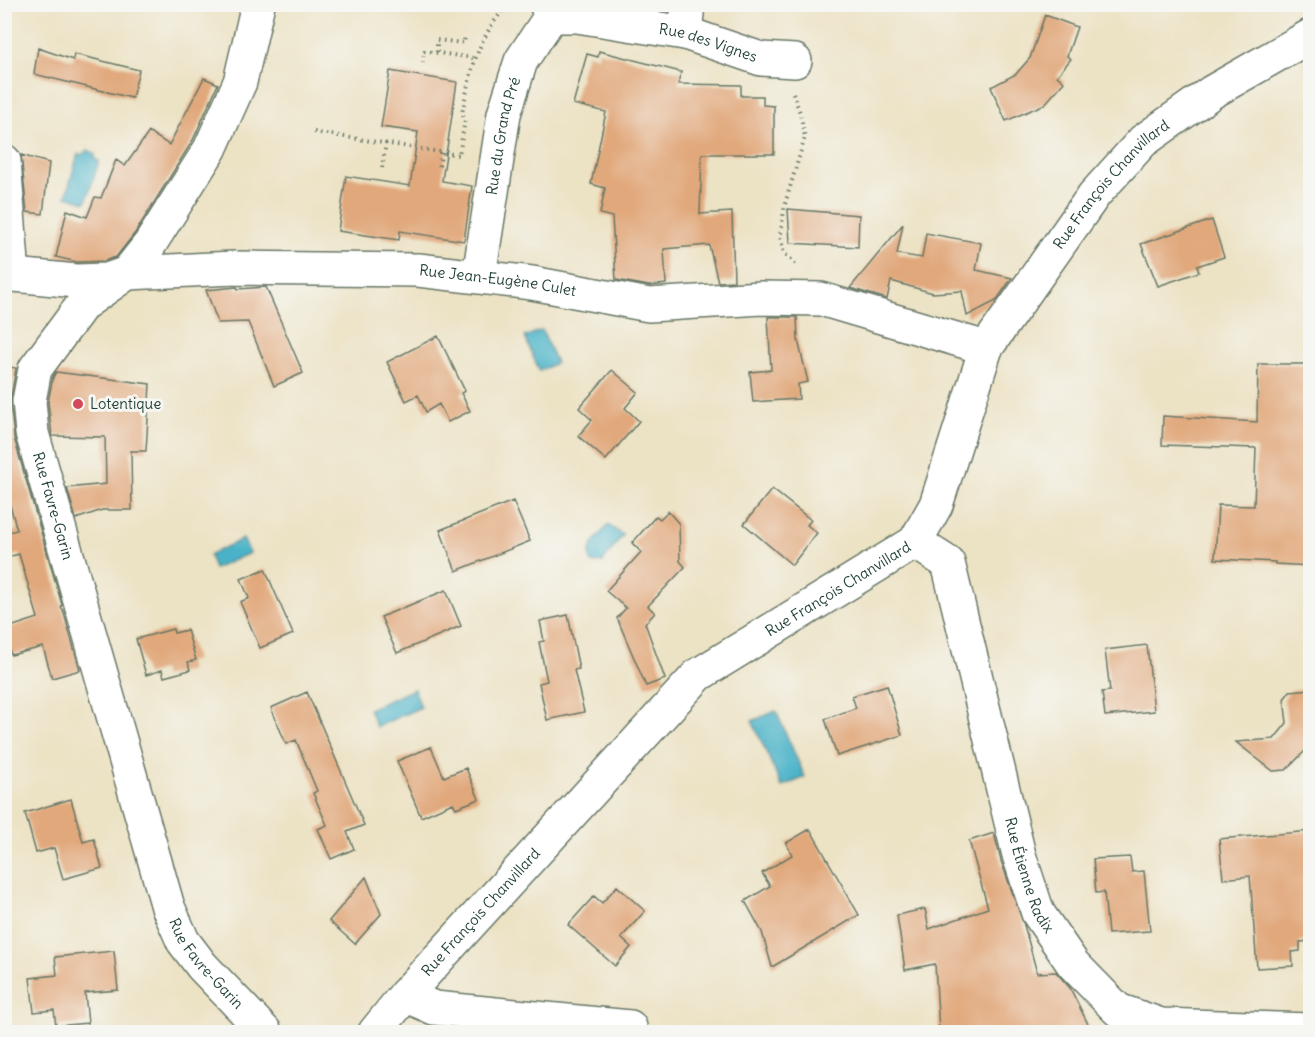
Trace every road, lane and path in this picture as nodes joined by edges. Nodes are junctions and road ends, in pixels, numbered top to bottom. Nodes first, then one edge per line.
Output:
1 (258, 4) edge
2 (508, 4) edge
3 (548, 10) edge
4 (687, 19) edge
5 (465, 35) dead end
6 (1311, 36) edge
7 (437, 52) junction
8 (474, 58) junction
9 (784, 61) joint
10 (423, 63) dead end
11 (314, 132) dead end
12 (386, 143) junction
13 (442, 152) junction
14 (4, 161) edge
15 (439, 166) dead end
16 (382, 168) dead end
17 (127, 273) junction
18 (9, 274) edge
19 (479, 276) junction
20 (802, 298) junction
21 (986, 348) junction
22 (17, 406) edge
23 (915, 542) junction
24 (405, 994) junction
25 (1311, 1030) edge
26 (265, 1032) edge
27 (375, 1032) edge
28 (630, 1032) edge

1 - 17 street, Rue Favre-Garin
2 - 8 path
3 - 4 street, Rue des Vignes
3 - 19 street, Rue du Grand Pré
4 - 9 street, Rue des Vignes
5 - 7 path
6 - 21 street, Rue François Chanvillard
7 - 8 path
7 - 10 path
8 - 13 path
9 - 20 path
11 - 12 path
12 - 13 path
12 - 16 path
13 - 15 path
14 - 18 street
17 - 18 street, Rue Jean-Eugène Culet
17 - 19 street, Rue Jean-Eugène Culet
17 - 22 street, Rue Favre-Garin
19 - 20 street, Rue Jean-Eugène Culet
20 - 21 street, Rue Jean-Eugène Culet
21 - 23 street, Rue François Chanvillard
22 - 26 street, Rue Favre-Garin
23 - 24 street, Rue François Chanvillard
23 - 25 street, Rue Étienne Radix
24 - 27 street, Rue François Chanvillard
24 - 28 street

